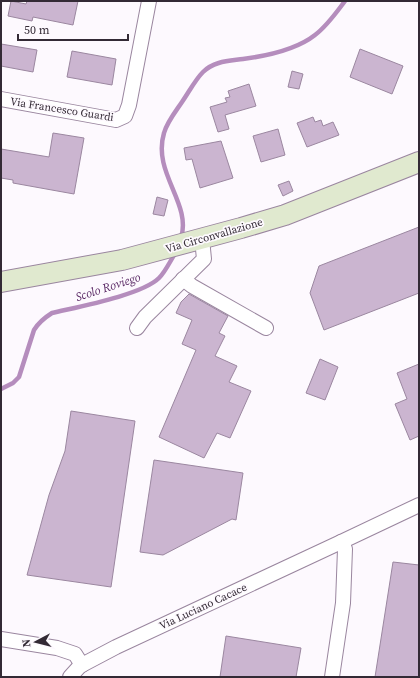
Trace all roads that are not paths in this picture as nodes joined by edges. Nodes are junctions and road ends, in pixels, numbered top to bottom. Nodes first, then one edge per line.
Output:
1 (149, 1) edge
2 (1, 99) edge
3 (419, 162) edge
4 (199, 240) junction
5 (183, 279) junction
6 (1, 282) edge
7 (137, 328) dead end
8 (266, 328) dead end
9 (419, 505) edge
10 (342, 542) junction
11 (1, 640) edge
12 (82, 665) junction
13 (70, 677) edge
14 (332, 677) edge

1 - 2 street, Via Francesco Guardi
3 - 4 main road, Via Circonvallazione
4 - 5 street
4 - 6 main road, Via Circonvallazione
5 - 7 street
5 - 8 street
9 - 10 street, Via Luciano Cacace
10 - 12 street, Via Luciano Cacace
10 - 14 street
11 - 12 street
12 - 13 street, Via Luciano Cacace

